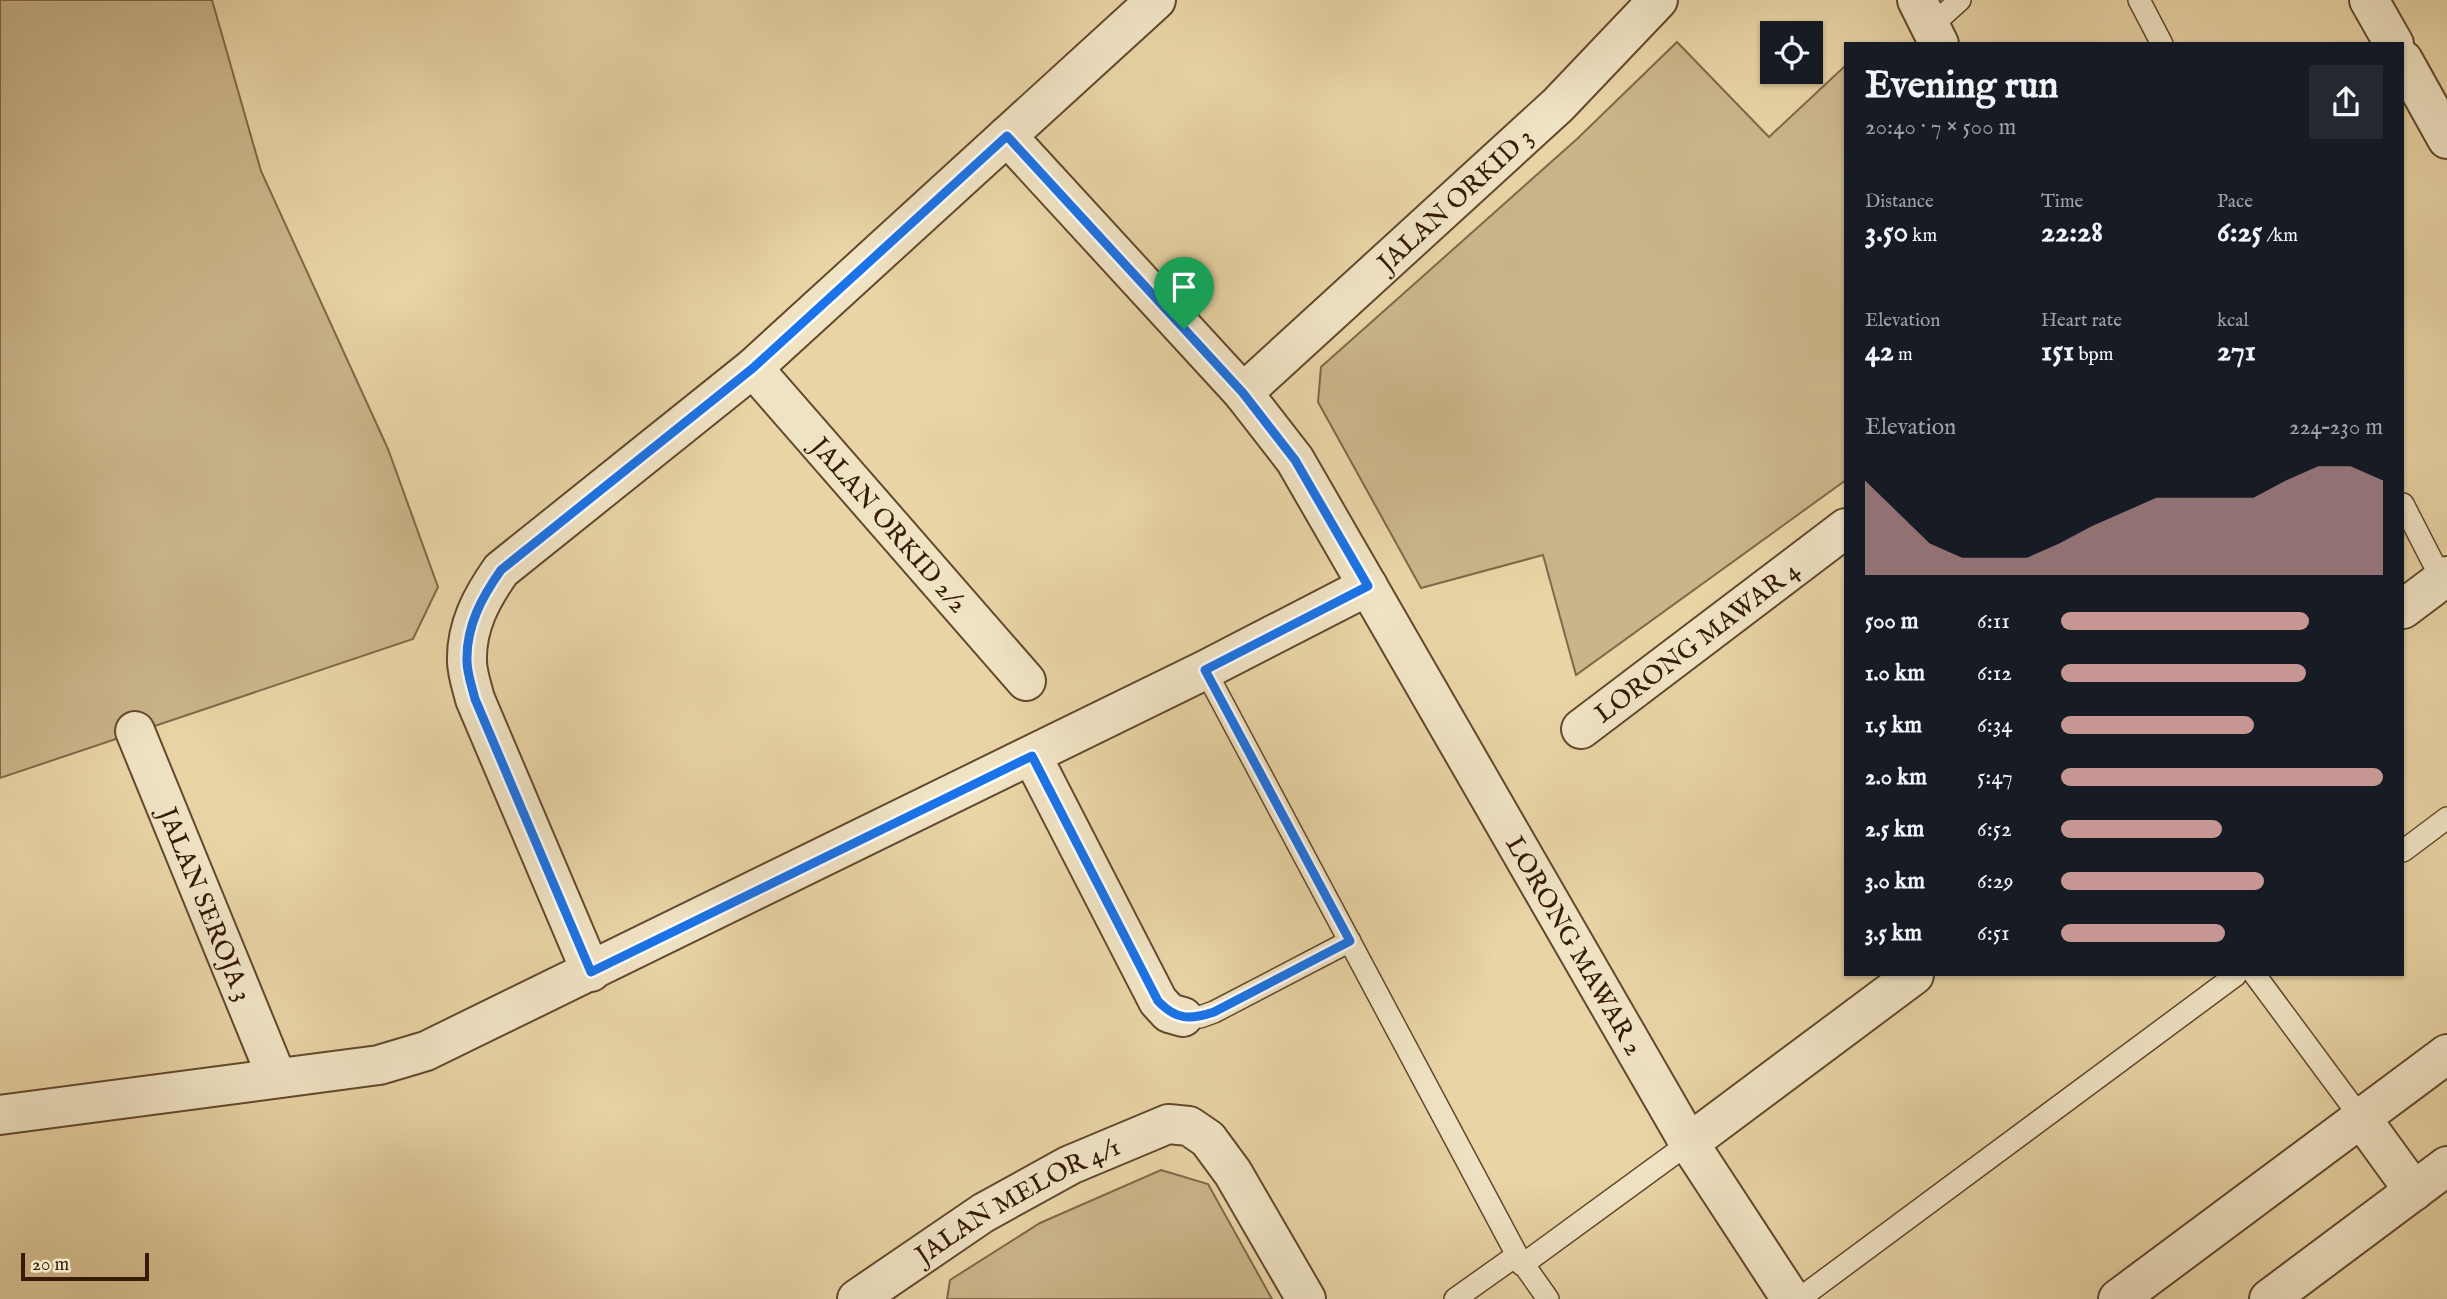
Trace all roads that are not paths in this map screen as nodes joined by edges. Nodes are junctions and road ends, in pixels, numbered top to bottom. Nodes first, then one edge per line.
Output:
1 (1156, 0) edge
2 (1658, 0) edge
3 (1959, 0) edge
4 (2139, 0) edge
5 (2370, 0) edge
6 (1929, 24) edge
7 (2161, 42) edge
8 (2393, 42) edge
9 (2404, 62) edge
10 (1007, 136) junction
11 (2447, 139) edge
12 (753, 368) junction
13 (1243, 393) junction
14 (2404, 507) edge
15 (1844, 530) edge
16 (2445, 578) edge
17 (1368, 586) junction
18 (2404, 608) edge
19 (1205, 670) junction
20 (1026, 681) dead end
21 (1581, 729) dead end
22 (135, 731) dead end
23 (1032, 756) junction
24 (2447, 818) edge
25 (2404, 850) edge
26 (1350, 941) junction
27 (591, 972) junction
28 (1913, 976) edge
29 (2235, 976) edge
30 (2256, 976) edge
31 (1182, 1017) joint
32 (2447, 1054) edge
33 (277, 1078) junction
34 (0, 1115) edge
35 (2361, 1118) junction
36 (1689, 1143) junction
37 (2447, 1166) edge
38 (2414, 1191) junction
39 (1520, 1260) junction
40 (867, 1296) edge
41 (1306, 1299) edge
42 (1455, 1299) edge
43 (1548, 1299) edge
44 (1791, 1299) edge
45 (1799, 1299) edge
46 (2118, 1299) edge
47 (2269, 1299) edge

1 - 10 street
2 - 13 street, JALAN ORKID 3
3 - 6 lane
4 - 7 lane
5 - 8 street
9 - 11 street
10 - 12 street
10 - 13 street, LORONG MAWAR 2
12 - 20 street, JALAN ORKID 2/2
12 - 27 street
13 - 17 street, LORONG MAWAR 2
14 - 16 lane
15 - 21 street, LORONG MAWAR 4
16 - 18 street
17 - 19 street
17 - 36 street, LORONG MAWAR 2
19 - 23 street
19 - 26 lane
22 - 33 street, JALAN SEROJA 3
23 - 27 street
23 - 31 street
24 - 25 lane
26 - 31 lane
26 - 39 lane
27 - 33 street
28 - 36 street
29 - 45 lane
30 - 35 lane
32 - 35 street
33 - 34 street
35 - 38 street
35 - 46 street
36 - 39 lane
36 - 44 street, LORONG MAWAR 2
37 - 38 street
38 - 47 street
39 - 42 lane
39 - 43 lane
40 - 41 street, JALAN MELOR 4/1

